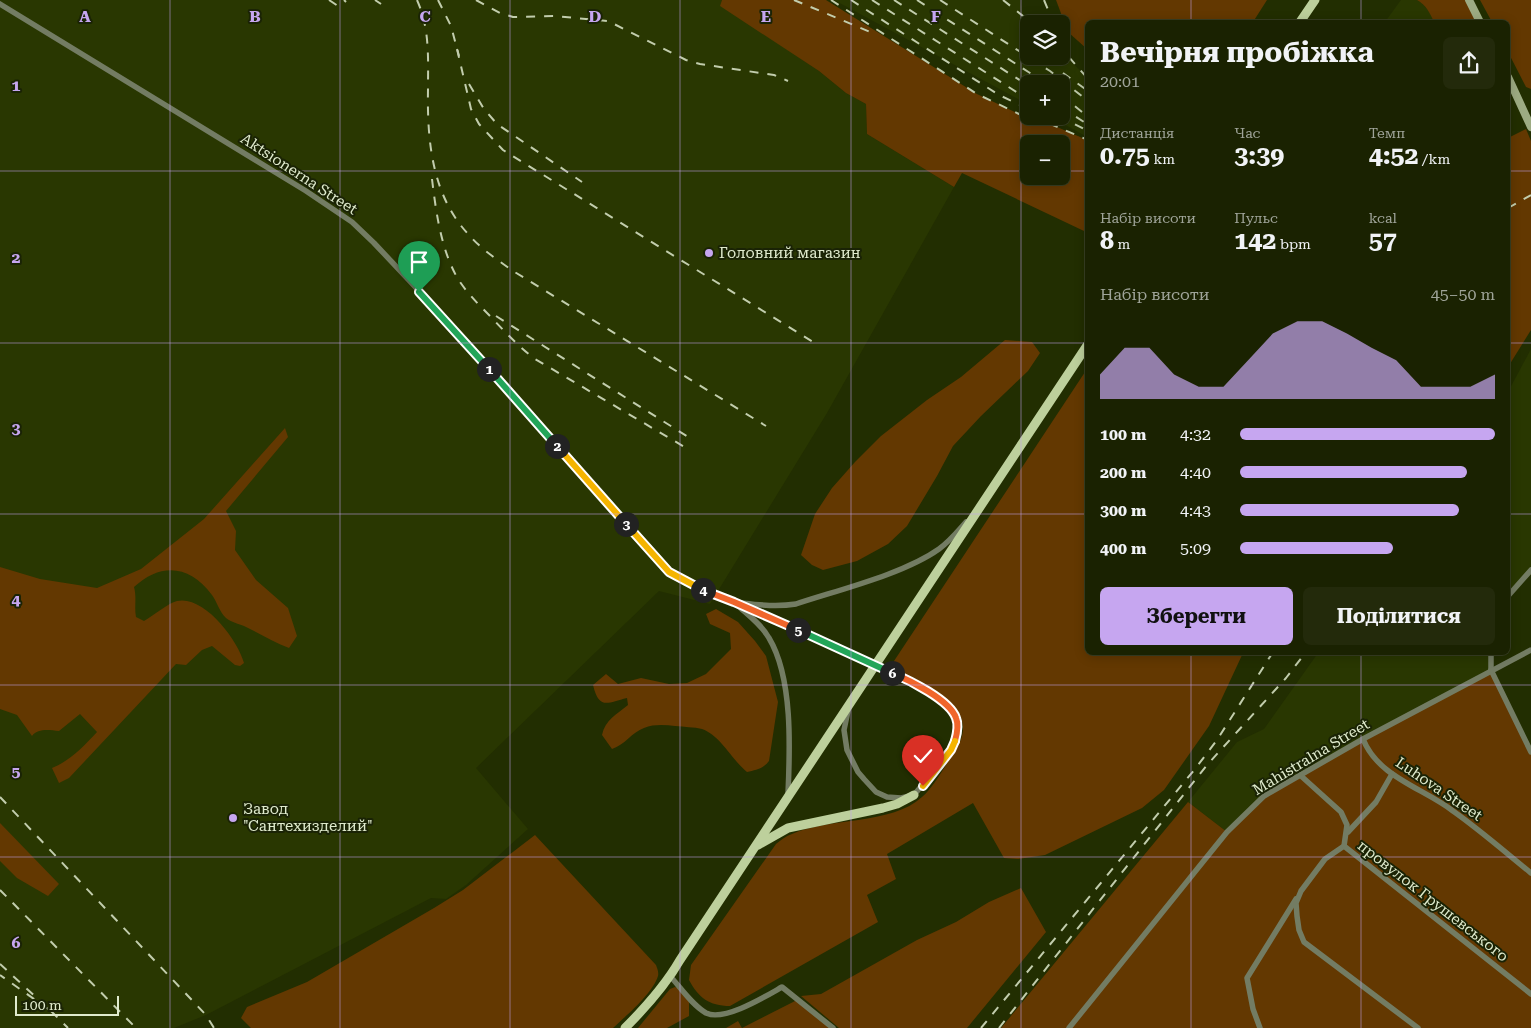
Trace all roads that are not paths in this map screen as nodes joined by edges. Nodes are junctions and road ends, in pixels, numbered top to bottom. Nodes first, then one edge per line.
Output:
1 (1315, 0) edge
2 (1469, 0) edge
3 (0, 4) edge
4 (1301, 20) edge
5 (1479, 20) edge
6 (1510, 81) edge
7 (1531, 127) edge
8 (1085, 349) edge
9 (979, 508) junction
10 (1531, 570) edge
11 (1510, 594) edge
12 (734, 602) junction
13 (1531, 650) edge
14 (1491, 655) edge
15 (1491, 670) junction
16 (850, 704) junction
17 (1363, 739) junction
18 (1531, 752) edge
19 (1392, 774) junction
20 (1300, 775) junction
21 (914, 795) junction
22 (788, 796) junction
23 (1346, 835) junction
24 (755, 846) junction
25 (1344, 846) junction
26 (1531, 873) edge
27 (1301, 891) junction
28 (670, 976) junction
29 (1531, 994) edge
30 (625, 1028) edge
31 (833, 1028) edge
32 (1069, 1028) edge
33 (1260, 1028) edge
34 (1418, 1028) edge

1 - 4 main road
2 - 5 street
3 - 12 street, Aktsionerna Street
6 - 7 street
8 - 9 main road
9 - 12 street
9 - 16 main road
10 - 11 street
12 - 21 street
12 - 22 street
13 - 15 street, Mahistralna Street
14 - 15 street
15 - 17 street, Mahistralna Street
15 - 18 street
16 - 21 street
16 - 22 main road
17 - 19 street, Luhova Street
17 - 20 street, Mahistralna Street
19 - 23 street
19 - 26 street, Luhova Street
20 - 23 street
20 - 32 street, Mahistralna Street
21 - 24 main road
22 - 24 main road
23 - 25 street
24 - 28 main road
25 - 27 street
25 - 29 street, провулок Грушевського
27 - 33 street
27 - 34 street
28 - 30 main road
28 - 31 street

